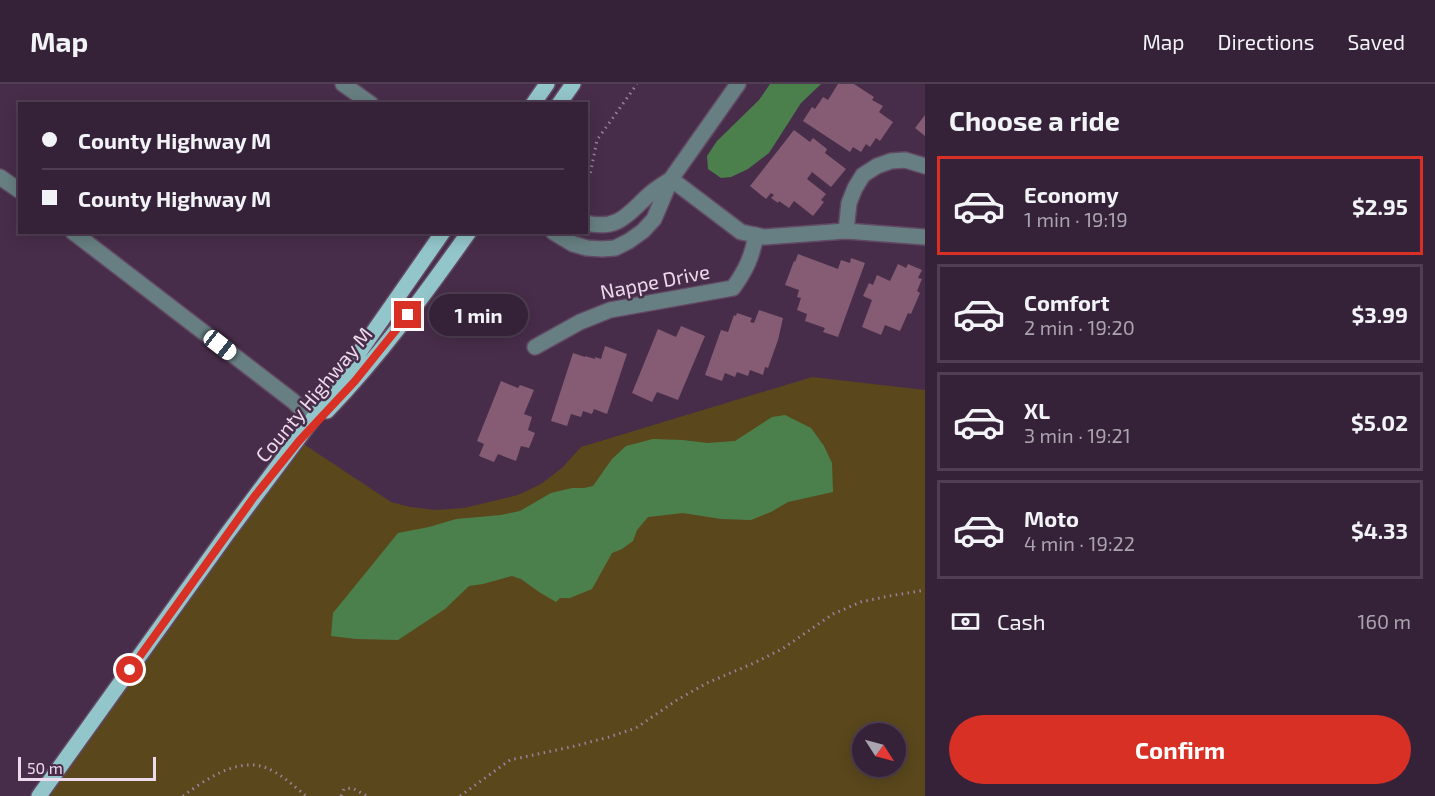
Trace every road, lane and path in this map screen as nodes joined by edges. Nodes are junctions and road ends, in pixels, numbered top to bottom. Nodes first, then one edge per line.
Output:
1 (343, 84) edge
2 (547, 84) edge
3 (573, 84) edge
4 (637, 84) edge
5 (738, 84) edge
6 (368, 102) edge
7 (534, 102) edge
8 (560, 102) edge
9 (925, 166) edge
10 (0, 177) edge
11 (671, 179) junction
12 (588, 180) edge
13 (18, 190) edge
14 (588, 223) edge
15 (846, 231) junction
16 (76, 234) edge
17 (442, 234) edge
18 (468, 234) edge
19 (561, 234) edge
20 (756, 235) junction
21 (925, 237) edge
22 (576, 238) edge
23 (535, 347) dead end
24 (312, 420) junction
25 (254, 497) junction
26 (925, 590) edge
27 (39, 796) edge
28 (183, 796) edge
29 (306, 796) edge
30 (340, 796) edge
31 (367, 796) edge
32 (460, 796) edge

1 - 6 street
2 - 7 main road
3 - 8 main road
4 - 12 path
5 - 11 street
9 - 15 street
10 - 13 street
11 - 14 street
11 - 20 street
11 - 22 street
15 - 20 street
15 - 21 street
16 - 24 street
17 - 24 main road, County Highway M
18 - 25 main road, County Highway M
19 - 22 street
20 - 23 street, Nappe Drive
24 - 25 main road, County Highway M
25 - 27 main road, County Highway M
26 - 32 path
28 - 29 path
30 - 31 path

